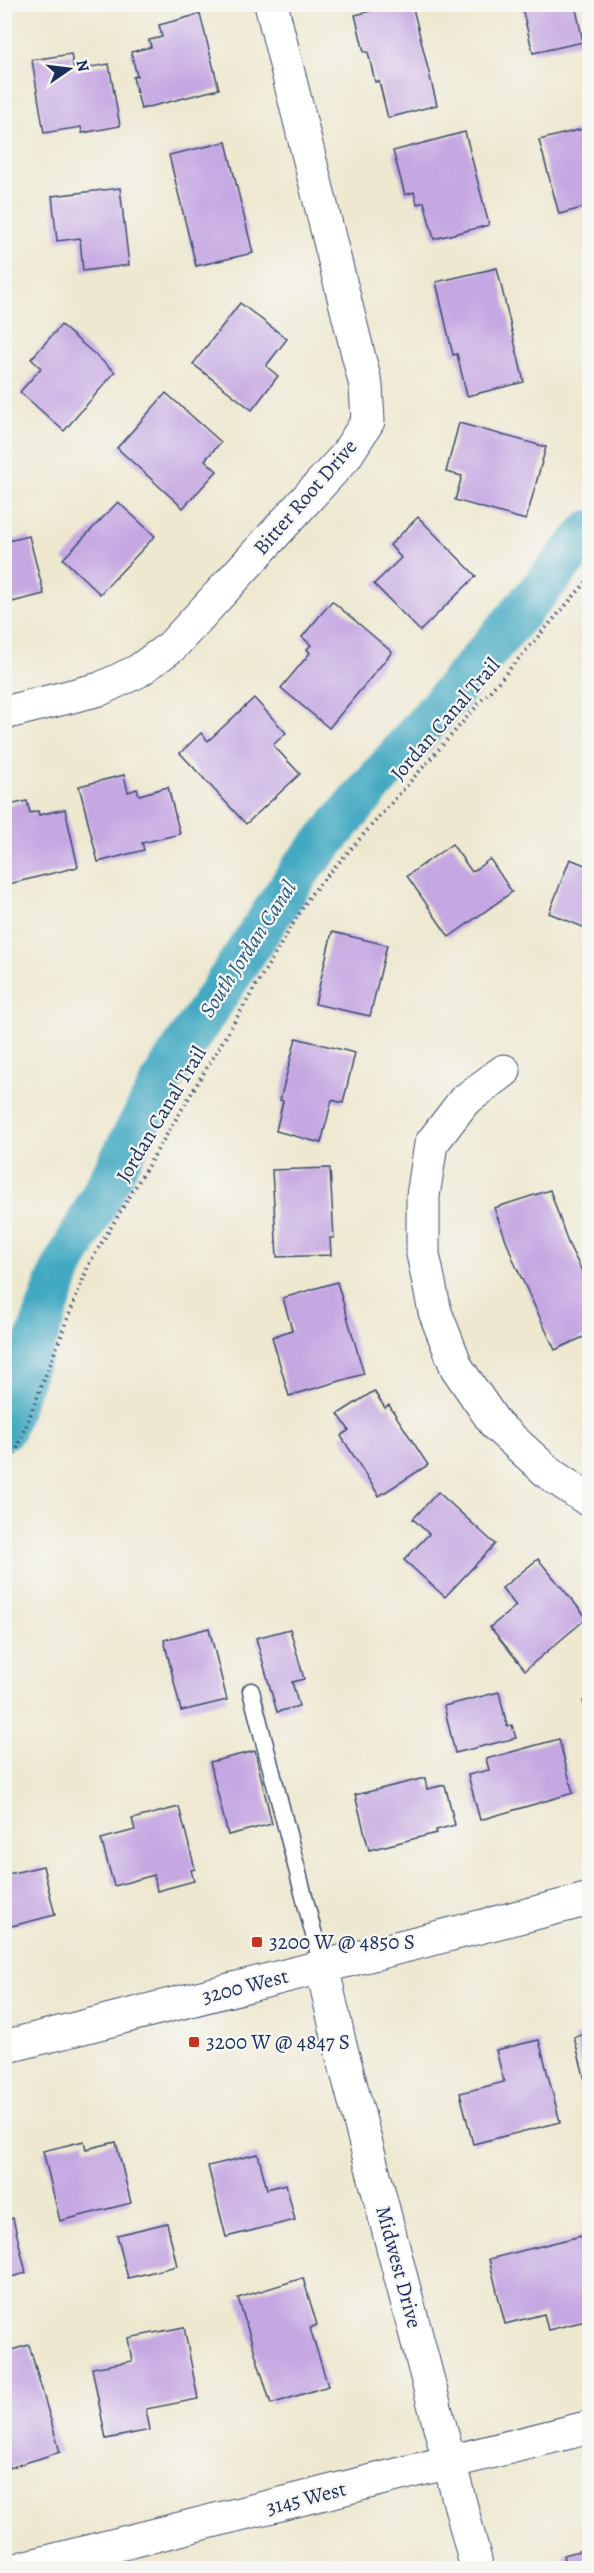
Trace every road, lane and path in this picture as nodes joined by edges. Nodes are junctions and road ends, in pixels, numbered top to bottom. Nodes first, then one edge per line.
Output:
1 (271, 4) edge
2 (590, 578) edge
3 (4, 713) edge
4 (504, 1071) dead end
5 (4, 1482) edge
6 (590, 1501) edge
7 (251, 1691) dead end
8 (590, 1899) edge
9 (322, 1966) junction
10 (4, 2047) edge
11 (590, 2427) edge
12 (450, 2462) junction
13 (23, 2568) edge
14 (477, 2568) edge

1 - 3 street, Bitter Root Drive
2 - 5 path, Jordan Canal Trail
4 - 6 street
7 - 9 lane
8 - 9 street, 3200 West
9 - 10 street, 3200 West
9 - 12 street, Midwest Drive
11 - 12 street, 3145 West
12 - 13 street, 3145 West
12 - 14 street, Midwest Drive

